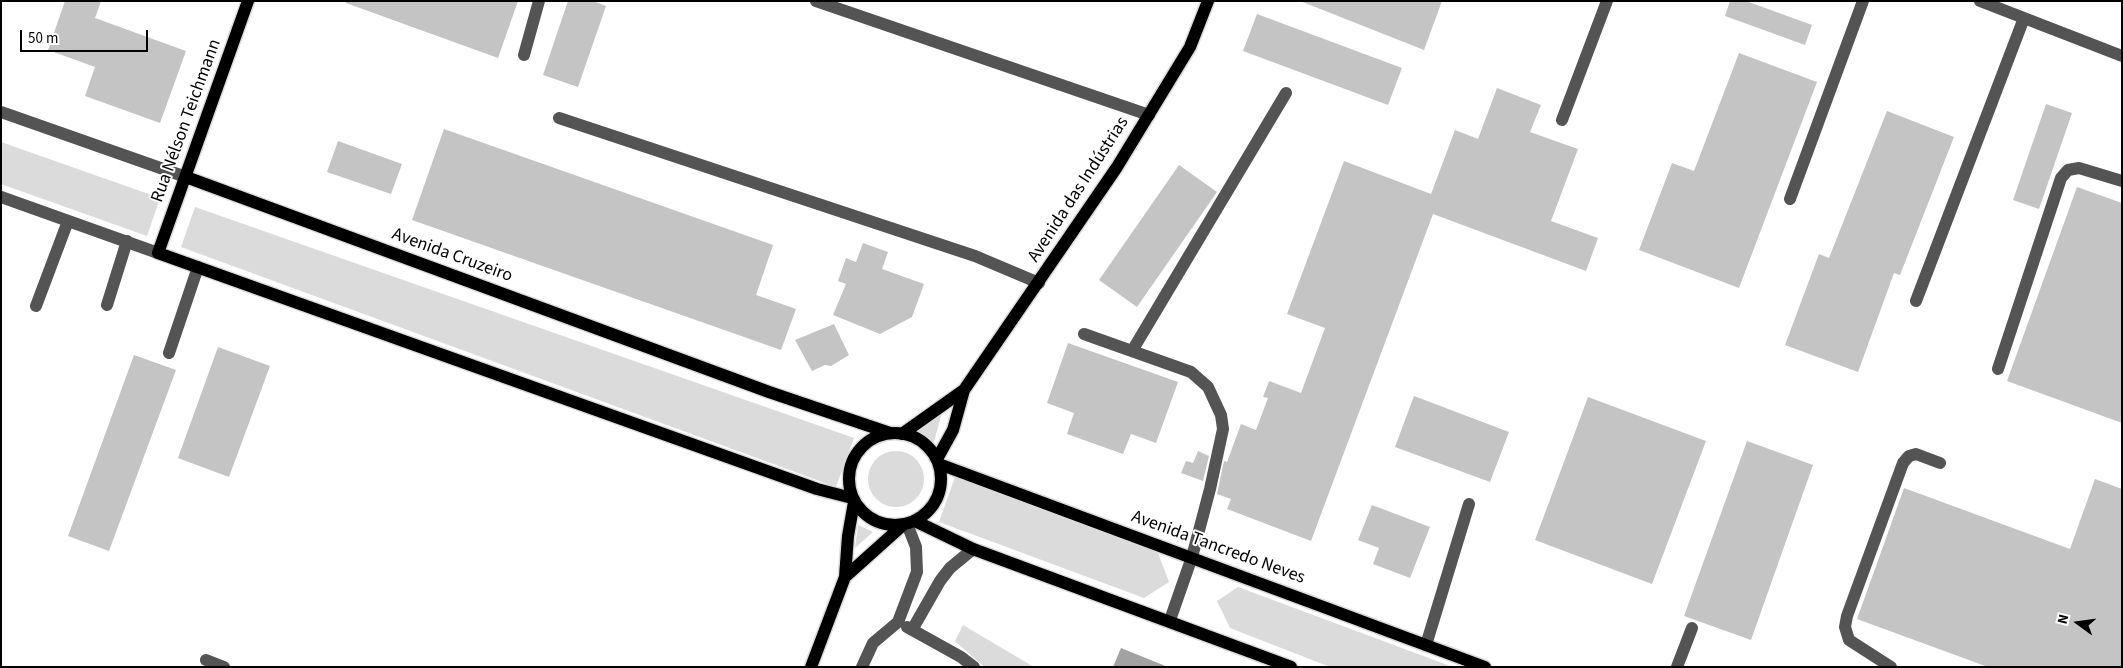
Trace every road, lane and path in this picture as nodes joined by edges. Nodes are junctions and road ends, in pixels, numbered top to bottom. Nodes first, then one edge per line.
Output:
1 (248, 1) edge
2 (539, 1) edge
3 (816, 1) edge
4 (1208, 1) edge
5 (1607, 1) edge
6 (1862, 1) edge
7 (1980, 1) edge
8 (2024, 18) junction
9 (524, 54) dead end
10 (2122, 56) edge
11 (1286, 93) dead end
12 (1, 112) edge
13 (1149, 115) junction
14 (559, 118) dead end
15 (1562, 120) dead end
16 (186, 177) junction
17 (2122, 181) edge
18 (1, 197) edge
19 (1790, 199) dead end
20 (68, 221) junction
21 (127, 242) junction
22 (158, 253) junction
23 (198, 267) junction
24 (1040, 283) junction
25 (1916, 301) dead end
26 (107, 305) dead end
27 (36, 306) dead end
28 (1084, 334) dead end
29 (1132, 351) junction
30 (169, 353) dead end
31 (1998, 369) dead end
32 (964, 390) junction
33 (896, 433) junction
34 (938, 462) junction
35 (1940, 463) dead end
36 (853, 500) junction
37 (1469, 504) dead end
38 (908, 523) junction
39 (973, 549) junction
40 (1192, 557) junction
41 (845, 577) junction
42 (1170, 620) junction
43 (898, 622) junction
44 (1692, 628) dead end
45 (912, 630) junction
46 (1426, 645) junction
47 (206, 660) dead end
48 (224, 667) edge
49 (811, 667) edge
50 (862, 667) edge
51 (974, 667) edge
52 (1291, 667) edge
53 (1485, 667) edge
54 (1677, 667) edge
55 (1891, 667) edge

1 - 16 main road, Rua Nélson Teichmann
2 - 9 street
3 - 13 street
4 - 13 main road, Avenida das Indústrias
5 - 15 street
6 - 19 street
7 - 8 street
8 - 10 street
8 - 25 street
11 - 29 street
12 - 16 street, Avenida Cruzeiro
13 - 24 main road, Avenida das Indústrias
14 - 24 street
16 - 22 main road, Rua Nélson Teichmann
16 - 33 main road, Avenida Cruzeiro
17 - 31 street
18 - 20 street
20 - 21 street
20 - 27 street
21 - 22 street
21 - 26 street
22 - 23 main road
23 - 30 street
23 - 36 main road
24 - 32 main road, Avenida das Indústrias
28 - 29 street
29 - 40 street
32 - 33 main road
32 - 34 main road
33 - 34 main road
33 - 36 main road
34 - 38 main road
34 - 40 main road, Avenida Tancredo Neves
35 - 55 street
36 - 38 main road
36 - 41 main road
37 - 46 street
38 - 39 main road
38 - 41 main road
38 - 43 street
39 - 42 main road
39 - 45 street
40 - 42 street
40 - 46 main road, Avenida Tancredo Neves
41 - 49 main road
42 - 52 main road
43 - 45 street
43 - 50 street
44 - 54 street
45 - 51 street
46 - 53 main road, Avenida Tancredo Neves
47 - 48 street

